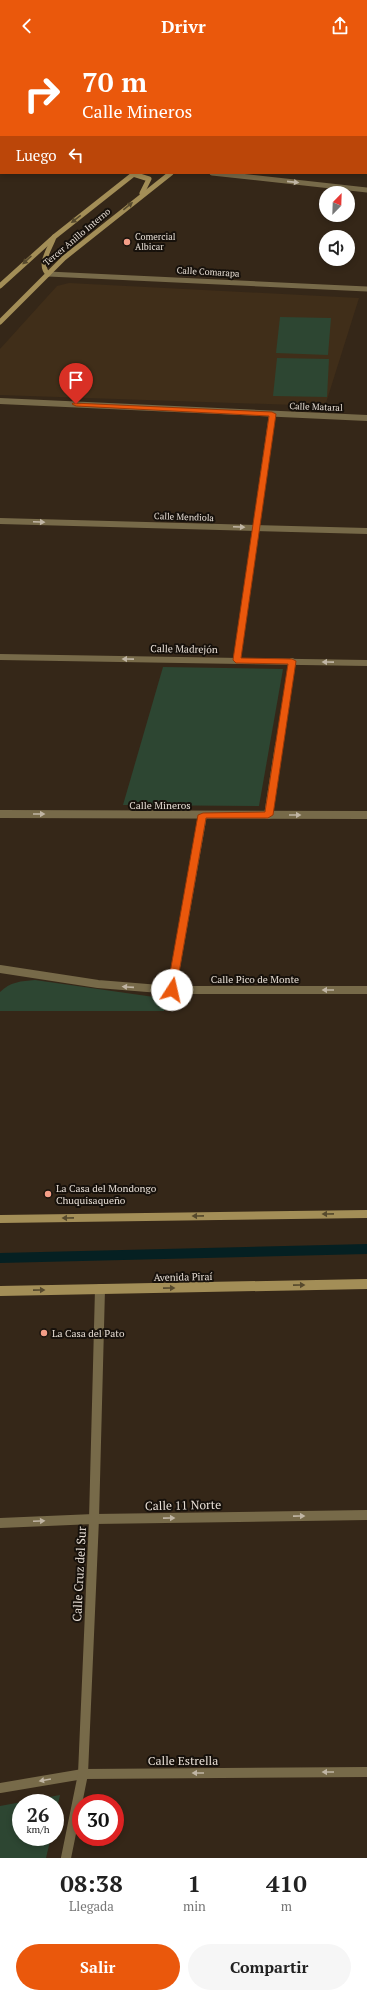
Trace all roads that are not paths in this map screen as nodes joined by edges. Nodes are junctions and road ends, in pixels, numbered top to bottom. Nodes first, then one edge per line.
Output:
1 (134, 174) edge
2 (170, 174) edge
3 (221, 174) edge
4 (367, 190) edge
5 (141, 196) junction
6 (54, 237) junction
7 (48, 274) junction
8 (0, 285) edge
9 (367, 289) edge
10 (0, 322) edge
11 (0, 401) edge
12 (272, 414) junction
13 (367, 418) edge
14 (0, 521) edge
15 (256, 528) junction
16 (367, 531) edge
17 (0, 656) edge
18 (236, 660) junction
19 (292, 661) junction
20 (367, 663) edge
21 (0, 814) edge
22 (203, 815) junction
23 (268, 815) junction
24 (367, 815) edge
25 (0, 969) edge
26 (172, 990) junction
27 (367, 990) edge
28 (367, 1214) edge
29 (0, 1219) edge
30 (367, 1284) edge
31 (100, 1289) junction
32 (0, 1291) edge
33 (367, 1515) edge
34 (94, 1519) junction
35 (0, 1523) edge
36 (367, 1772) edge
37 (83, 1774) junction
38 (0, 1788) edge
39 (66, 1858) edge

1 - 5 main road
1 -> 6 main road, Tercer Anillo Interno
2 - 5 main road, Tercer Anillo Interno
3 -> 4 street
7 -> 5 main road, Tercer Anillo Interno
6 - 7 main road
6 -> 8 main road, Tercer Anillo Interno
7 - 9 street, Calle Comarapa
7 - 10 main road, Tercer Anillo Interno
11 - 12 street, Calle Mataral
12 - 13 street, Calle Mataral
12 - 15 street
14 -> 15 street, Calle Mendiola
15 - 16 street, Calle Mendiola
15 - 18 street
18 -> 17 street, Calle Madrejón
18 - 19 street, Calle Madrejón
20 -> 19 street, Calle Madrejón
19 - 23 street
21 -> 22 street, Calle Mineros
22 - 23 street, Calle Mineros
22 - 26 street
23 -> 24 street, Calle Mineros
26 -> 25 street, Calle Pico de Monte
27 -> 26 street, Calle Pico de Monte
28 -> 29 main road
31 -> 30 main road, Avenida Piraí
32 -> 31 main road, Avenida Piraí
31 - 34 street, Calle Cruz del Sur
34 -> 33 street, Calle 11 Norte
35 -> 34 street, Calle 11 Norte
34 - 37 street, Calle Cruz del Sur
36 -> 37 street, Calle Estrella
37 -> 38 street, Calle Estrella
37 - 39 street, Calle Cruz del Sur

